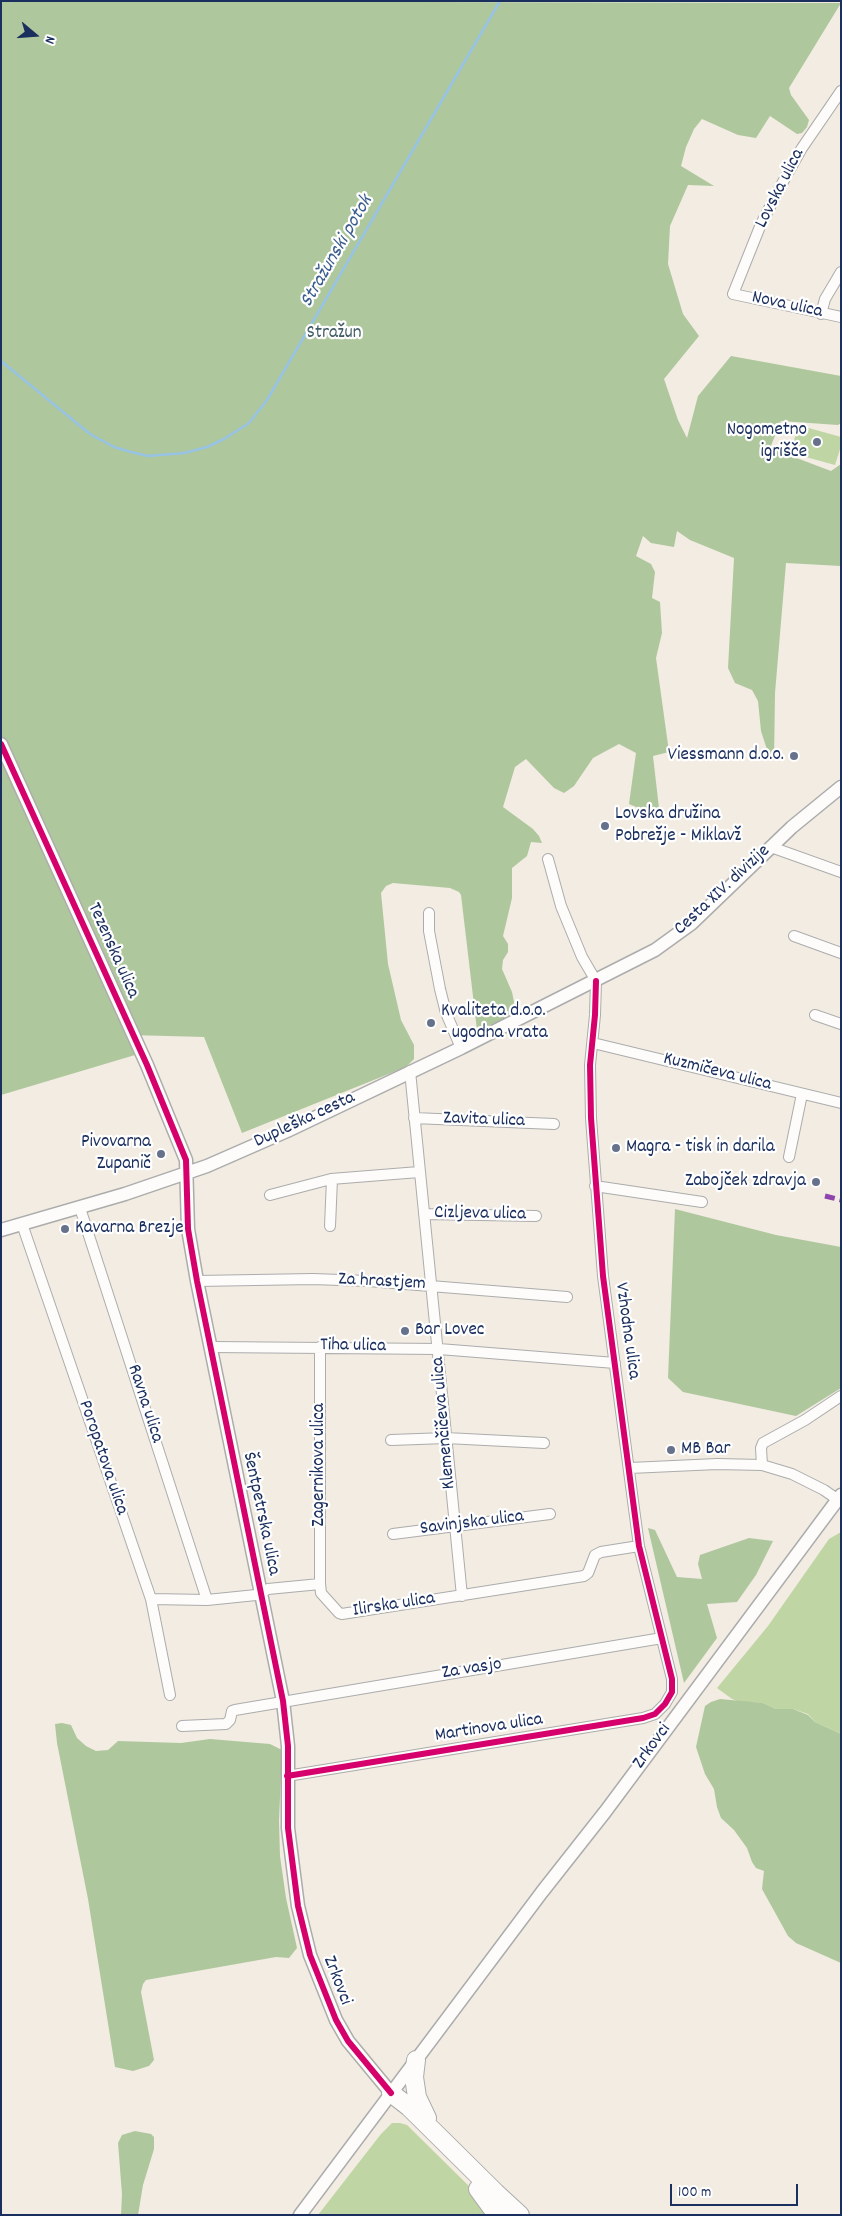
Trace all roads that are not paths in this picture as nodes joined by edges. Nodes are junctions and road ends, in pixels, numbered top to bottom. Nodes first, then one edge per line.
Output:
1 (841, 91) edge
2 (837, 104) edge
3 (841, 272) edge
4 (733, 294) joint
5 (821, 314) junction
6 (841, 317) edge
7 (1, 744) edge
8 (841, 787) edge
9 (771, 847) junction
10 (548, 859) dead end
11 (841, 872) edge
12 (429, 913) dead end
13 (794, 936) dead end
14 (841, 953) edge
15 (596, 981) junction
16 (815, 1014) dead end
17 (841, 1024) edge
18 (593, 1043) junction
19 (461, 1048) junction
20 (410, 1072) junction
21 (802, 1094) junction
22 (841, 1103) edge
23 (414, 1118) junction
24 (554, 1124) dead end
25 (789, 1157) dead end
26 (419, 1172) junction
27 (187, 1173) junction
28 (332, 1179) junction
29 (595, 1186) junction
30 (270, 1194) dead end
31 (702, 1202) dead end
32 (80, 1208) junction
33 (424, 1214) junction
34 (536, 1216) dead end
35 (22, 1224) junction
36 (330, 1226) dead end
37 (1, 1230) edge
38 (198, 1281) junction
39 (432, 1286) junction
40 (567, 1297) dead end
41 (212, 1347) junction
42 (320, 1347) junction
43 (439, 1349) junction
44 (614, 1363) junction
45 (841, 1396) edge
46 (446, 1438) junction
47 (391, 1440) dead end
48 (544, 1443) dead end
49 (762, 1465) junction
50 (630, 1468) junction
51 (840, 1499) edge
52 (550, 1514) dead end
53 (455, 1526) junction
54 (393, 1534) dead end
55 (639, 1546) junction
56 (320, 1584) junction
57 (261, 1593) junction
58 (462, 1596) junction
59 (151, 1599) junction
60 (207, 1600) junction
61 (662, 1638) junction
62 (672, 1679) joint
63 (170, 1696) dead end
64 (283, 1701) junction
65 (182, 1726) dead end
66 (287, 1776) junction
67 (292, 1862) joint
68 (416, 2060) junction
69 (391, 2093) junction
70 (428, 2126) junction
71 (300, 2215) edge
72 (497, 2215) edge
73 (520, 2215) edge

1 - 2 street, Lovska ulica
2 - 4 street, Lovska ulica
3 - 5 street
4 - 5 street, Nova ulica
5 - 6 street, Nova ulica
7 - 27 street, Tezenska ulica
8 - 9 street, Cesta XIV. divizije
9 - 11 street
9 - 15 street, Cesta XIV. divizije
10 - 15 street
12 - 19 street
13 - 14 street
15 - 18 street, Vzhodna ulica
15 - 19 street, Dupleška cesta
16 - 17 street
18 - 21 street, Kuzmičeva ulica
18 - 29 street, Vzhodna ulica
19 - 20 street, Dupleška cesta
20 - 23 street, Klemenčičeva ulica
20 - 27 street, Dupleška cesta
21 - 22 street, Kuzmičeva ulica
21 - 25 street
23 - 24 street, Zavita ulica
23 - 26 street, Klemenčičeva ulica
26 - 28 street
26 - 33 street, Klemenčičeva ulica
27 - 32 street, Dupleška cesta
27 - 38 street, Šentpetrska ulica
28 - 30 street
28 - 36 street
29 - 31 street
29 - 44 street, Vzhodna ulica
32 - 35 street, Dupleška cesta
32 - 60 street, Ravna ulica
33 - 34 street, Cizljeva ulica
33 - 39 street, Klemenčičeva ulica
35 - 37 street, Dupleška cesta
35 - 59 street, Poropatova ulica
38 - 39 street, Za hrastjem
38 - 41 street, Šentpetrska ulica
39 - 40 street, Za hrastjem
39 - 43 street, Klemenčičeva ulica
41 - 42 street, Tiha ulica
41 - 57 street, Šentpetrska ulica
42 - 43 street, Tiha ulica
42 - 56 street, Zagernikova ulica
43 - 44 street, Tiha ulica
43 - 46 street, Klemenčičeva ulica
44 - 50 street, Vzhodna ulica
45 - 49 street
46 - 47 street
46 - 48 street
46 - 53 street, Klemenčičeva ulica
49 - 50 street
49 - 51 street
50 - 55 street, Vzhodna ulica
51 - 68 street, Zrkovci
52 - 53 street, Savinjska ulica
53 - 54 street, Savinjska ulica
53 - 58 street, Klemenčičeva ulica
55 - 58 street, Ilirska ulica
55 - 61 street, Vzhodna ulica
56 - 57 street
56 - 58 street, Ilirska ulica
57 - 60 street
57 - 64 street, Šentpetrska ulica
59 - 60 street
59 - 63 street, Poropatova ulica
61 - 62 street, Vzhodna ulica
61 - 64 street, Za vasjo
62 - 66 street, Martinova ulica
64 - 65 street, Za vasjo
64 - 66 street, Šentpetrska ulica
66 - 67 street, Šentpetrska ulica
67 - 69 street, Zrkovci
68 - 69 street, Zrkovci
68 - 70 highway
69 - 70 highway
69 - 71 street, Zrkovci
69 - 72 highway
70 - 73 highway

